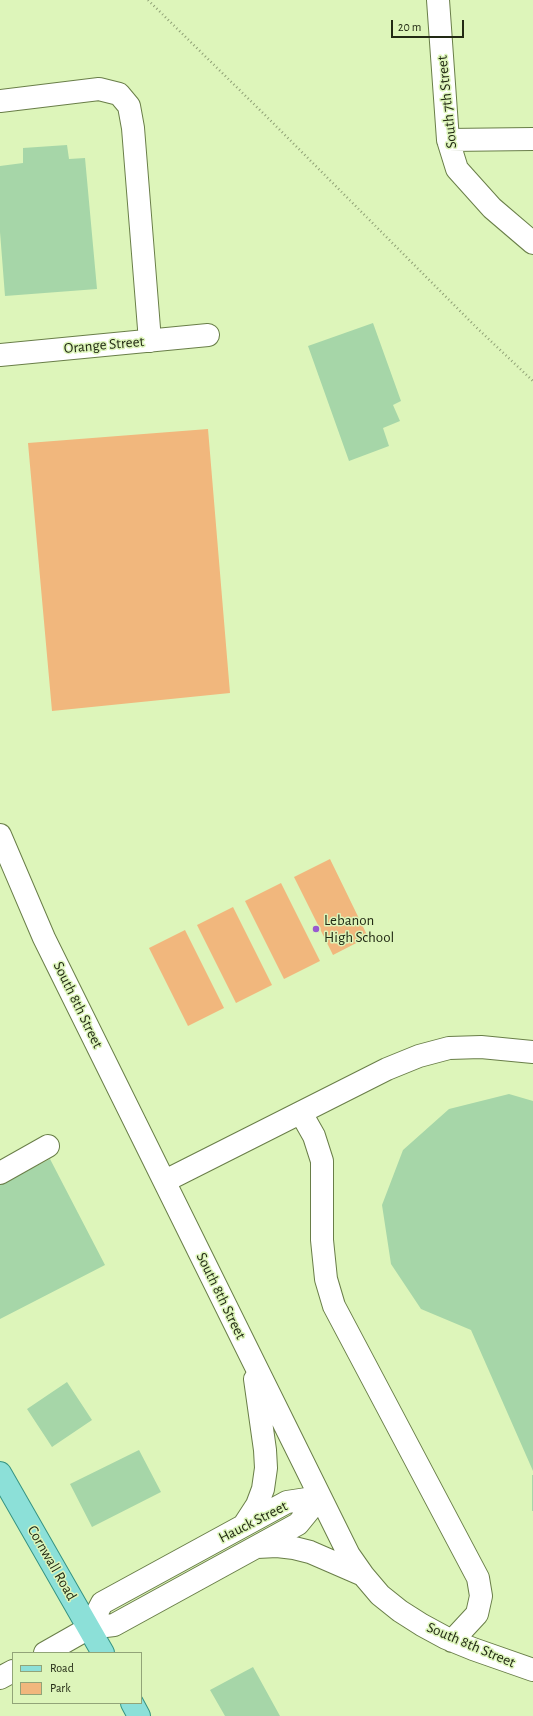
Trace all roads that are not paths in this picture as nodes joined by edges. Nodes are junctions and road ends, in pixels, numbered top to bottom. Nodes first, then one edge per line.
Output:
1 (438, 0) edge
2 (0, 101) edge
3 (533, 139) edge
4 (448, 140) junction
5 (533, 244) edge
6 (208, 335) dead end
7 (150, 341) junction
8 (0, 355) edge
9 (0, 835) edge
10 (533, 1052) edge
11 (301, 1113) junction
12 (48, 1146) dead end
13 (0, 1173) edge
14 (165, 1182) junction
15 (252, 1358) junction
16 (0, 1473) edge
17 (320, 1498) junction
18 (243, 1526) junction
19 (256, 1547) junction
20 (363, 1575) junction
21 (89, 1628) junction
22 (452, 1641) junction
23 (47, 1652) edge
24 (102, 1652) edge
25 (533, 1670) edge
26 (12, 1672) edge
27 (0, 1678) edge
28 (133, 1704) edge
29 (140, 1716) edge

1 - 4 street, South 7th Street
2 - 7 street
3 - 4 street
4 - 5 street, South 7th Street
6 - 7 street, Orange Street
7 - 8 street, Orange Street
9 - 14 street, South 8th Street
10 - 11 street
11 - 14 street
11 - 22 street
12 - 13 street
14 - 15 street, South 8th Street
15 - 17 street, South 8th Street
15 - 18 street
16 - 21 main road, Cornwall Road
17 - 18 street, Hauck Street
17 - 19 street, Hauck Street
17 - 20 street, South 8th Street
18 - 21 street, Hauck Street
19 - 20 street
19 - 21 street, Hauck Street
20 - 22 street, South 8th Street
21 - 23 street, Hauck Street
21 - 24 main road, Cornwall Road
22 - 25 street, South 8th Street
26 - 27 street
28 - 29 main road

